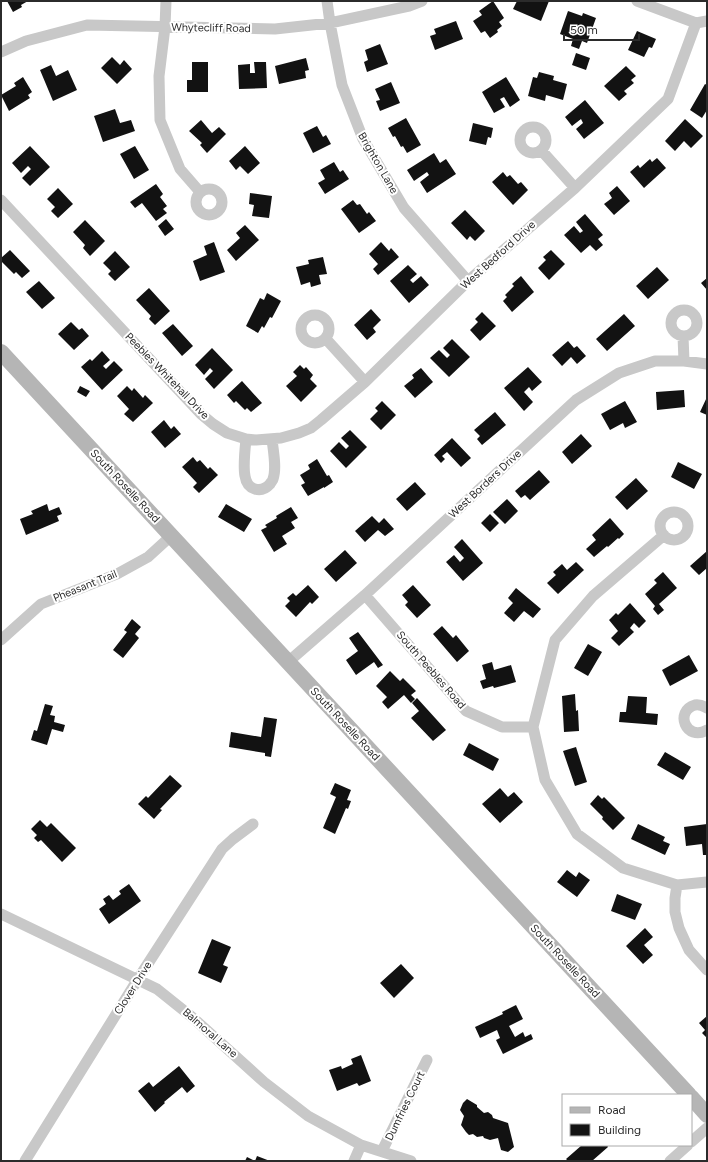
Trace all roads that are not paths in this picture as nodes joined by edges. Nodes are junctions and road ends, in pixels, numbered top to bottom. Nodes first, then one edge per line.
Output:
1 (166, 1) edge
2 (327, 1) edge
3 (422, 1) edge
4 (637, 1) edge
5 (701, 22) edge
6 (330, 23) junction
7 (165, 27) junction
8 (1, 52) edge
9 (541, 150) dead end
10 (575, 188) junction
11 (200, 192) dead end
12 (1, 200) edge
13 (468, 281) junction
14 (683, 336) dead end
15 (326, 338) dead end
16 (1, 352) edge
17 (684, 361) junction
18 (707, 364) edge
19 (365, 382) junction
20 (272, 439) junction
21 (251, 440) junction
22 (664, 535) dead end
23 (171, 536) junction
24 (365, 595) junction
25 (1, 640) edge
26 (288, 662) junction
27 (707, 708) edge
28 (533, 727) junction
29 (707, 730) edge
30 (253, 824) dead end
31 (707, 882) edge
32 (677, 885) junction
33 (1, 914) edge
34 (707, 970) edge
35 (138, 979) junction
36 (428, 1060) dead end
37 (688, 1094) edge
38 (692, 1098) edge
39 (707, 1115) edge
40 (707, 1128) edge
41 (692, 1141) edge
42 (361, 1145) junction
43 (687, 1146) edge
44 (382, 1151) junction
45 (25, 1161) edge
46 (354, 1161) edge
47 (411, 1161) edge
48 (670, 1161) edge

1 - 7 street
2 - 6 street, Brighton Lane
3 - 6 street, Whytecliff Road
4 - 5 street
5 - 10 street, West Bedford Drive
6 - 7 street, Whytecliff Road
6 - 13 street, Brighton Lane
7 - 8 street, Whytecliff Road
7 - 11 street
9 - 10 street
10 - 13 street, West Bedford Drive
12 - 21 street, Peebles Whitehall Drive
13 - 19 street, West Bedford Drive
14 - 17 street
15 - 19 street
16 - 23 main road, South Roselle Road
17 - 18 street, West Borders Drive
17 - 24 street, West Borders Drive
19 - 20 street, West Bedford Drive
20 - 21 street, West Bedford Drive
20 - 21 street
22 - 28 street
23 - 25 street, Pheasant Trail
23 - 26 main road, South Roselle Road
24 - 26 street, West Borders Drive
24 - 28 street, South Peebles Road
26 - 37 main road, South Roselle Road
27 - 29 street
28 - 32 street
30 - 35 street, Clover Drive
31 - 32 street
32 - 34 street
33 - 35 street, Balmoral Lane
35 - 42 street, Balmoral Lane
35 - 45 street, Clover Drive
36 - 44 street, Dumfries Court
38 - 39 main road
40 - 41 street
42 - 44 street, Balmoral Lane
42 - 46 street
43 - 48 street
44 - 47 street, Balmoral Lane

